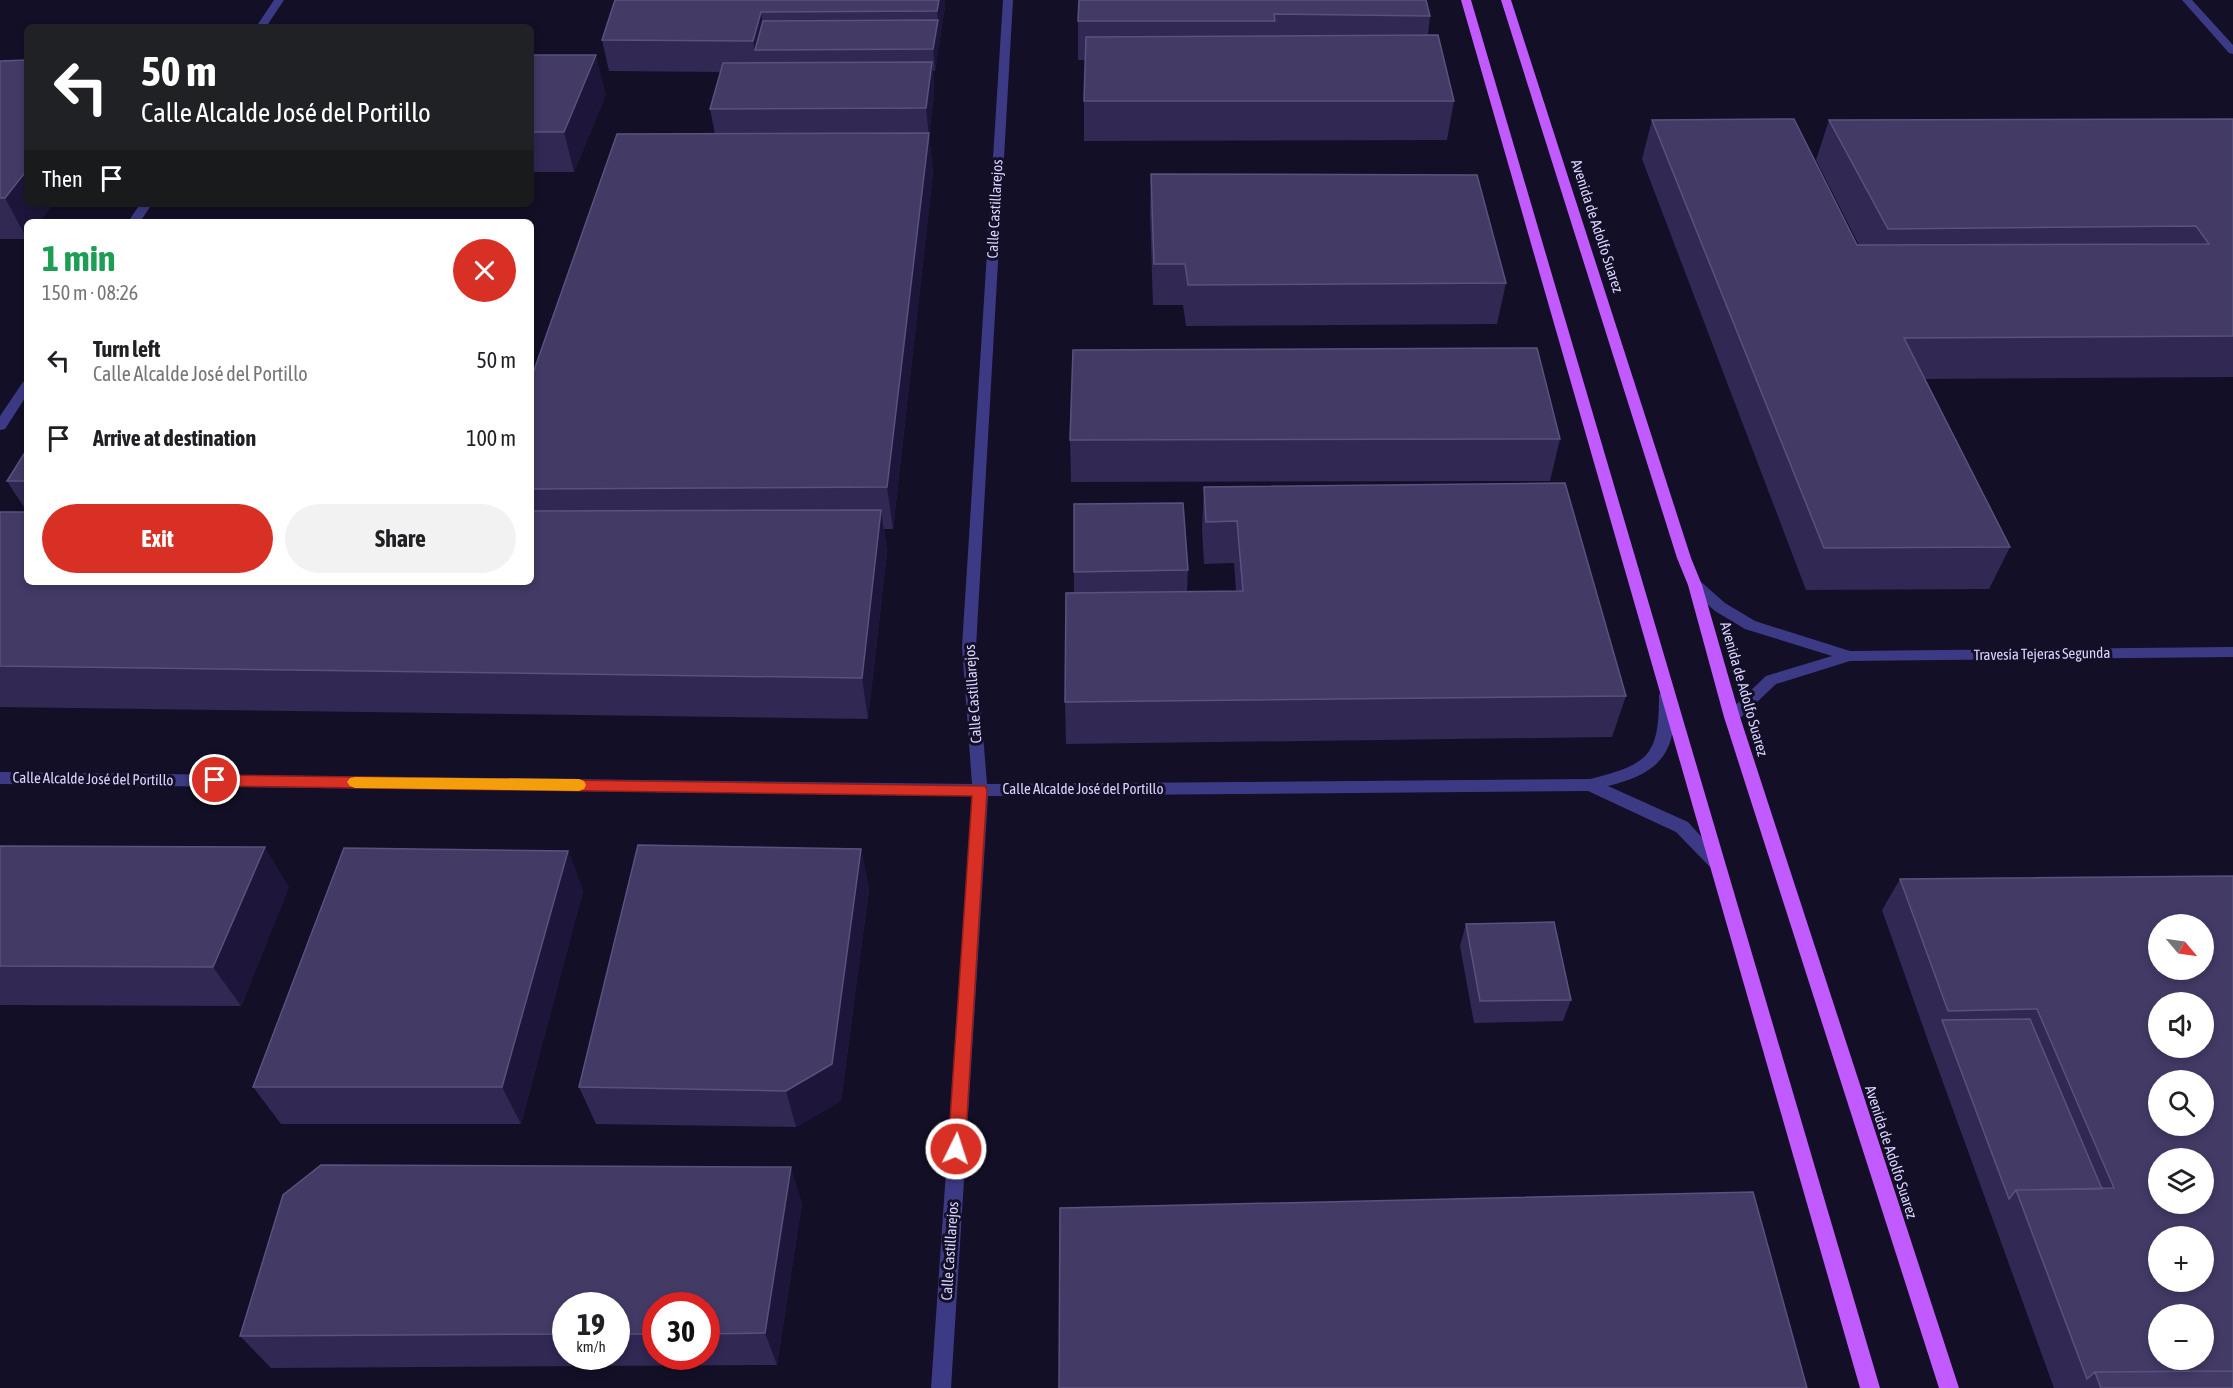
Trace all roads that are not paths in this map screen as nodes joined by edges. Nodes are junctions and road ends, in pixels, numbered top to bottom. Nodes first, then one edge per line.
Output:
1 (279, 0) edge
2 (1008, 0) edge
3 (1466, 0) edge
4 (1506, 0) edge
5 (2187, 0) edge
6 (263, 24) edge
7 (2233, 51) edge
8 (24, 390) edge
9 (0, 426) edge
10 (1695, 585) junction
11 (2233, 652) edge
12 (1850, 656) junction
13 (1668, 690) junction
14 (1732, 717) junction
15 (0, 778) edge
16 (1590, 786) junction
17 (980, 790) junction
18 (1716, 863) junction
19 (941, 1388) edge
20 (1870, 1388) edge
21 (1949, 1388) edge

1 - 6 street
2 - 17 street, Calle Castillarejos
3 - 13 main road
4 - 10 main road, Avenida de Adolfo Suarez
5 - 7 street
8 - 9 street
10 - 12 street
10 - 14 main road, Avenida de Adolfo Suarez
11 - 12 street, Travesía Tejeras Segunda
12 - 14 street
13 - 16 street
13 - 18 main road
14 - 21 main road, Avenida de Adolfo Suarez
15 - 17 street, Calle Alcalde José del Portillo
16 - 17 street, Calle Alcalde José del Portillo
16 - 18 street
17 - 19 street, Calle Castillarejos
18 - 20 main road

